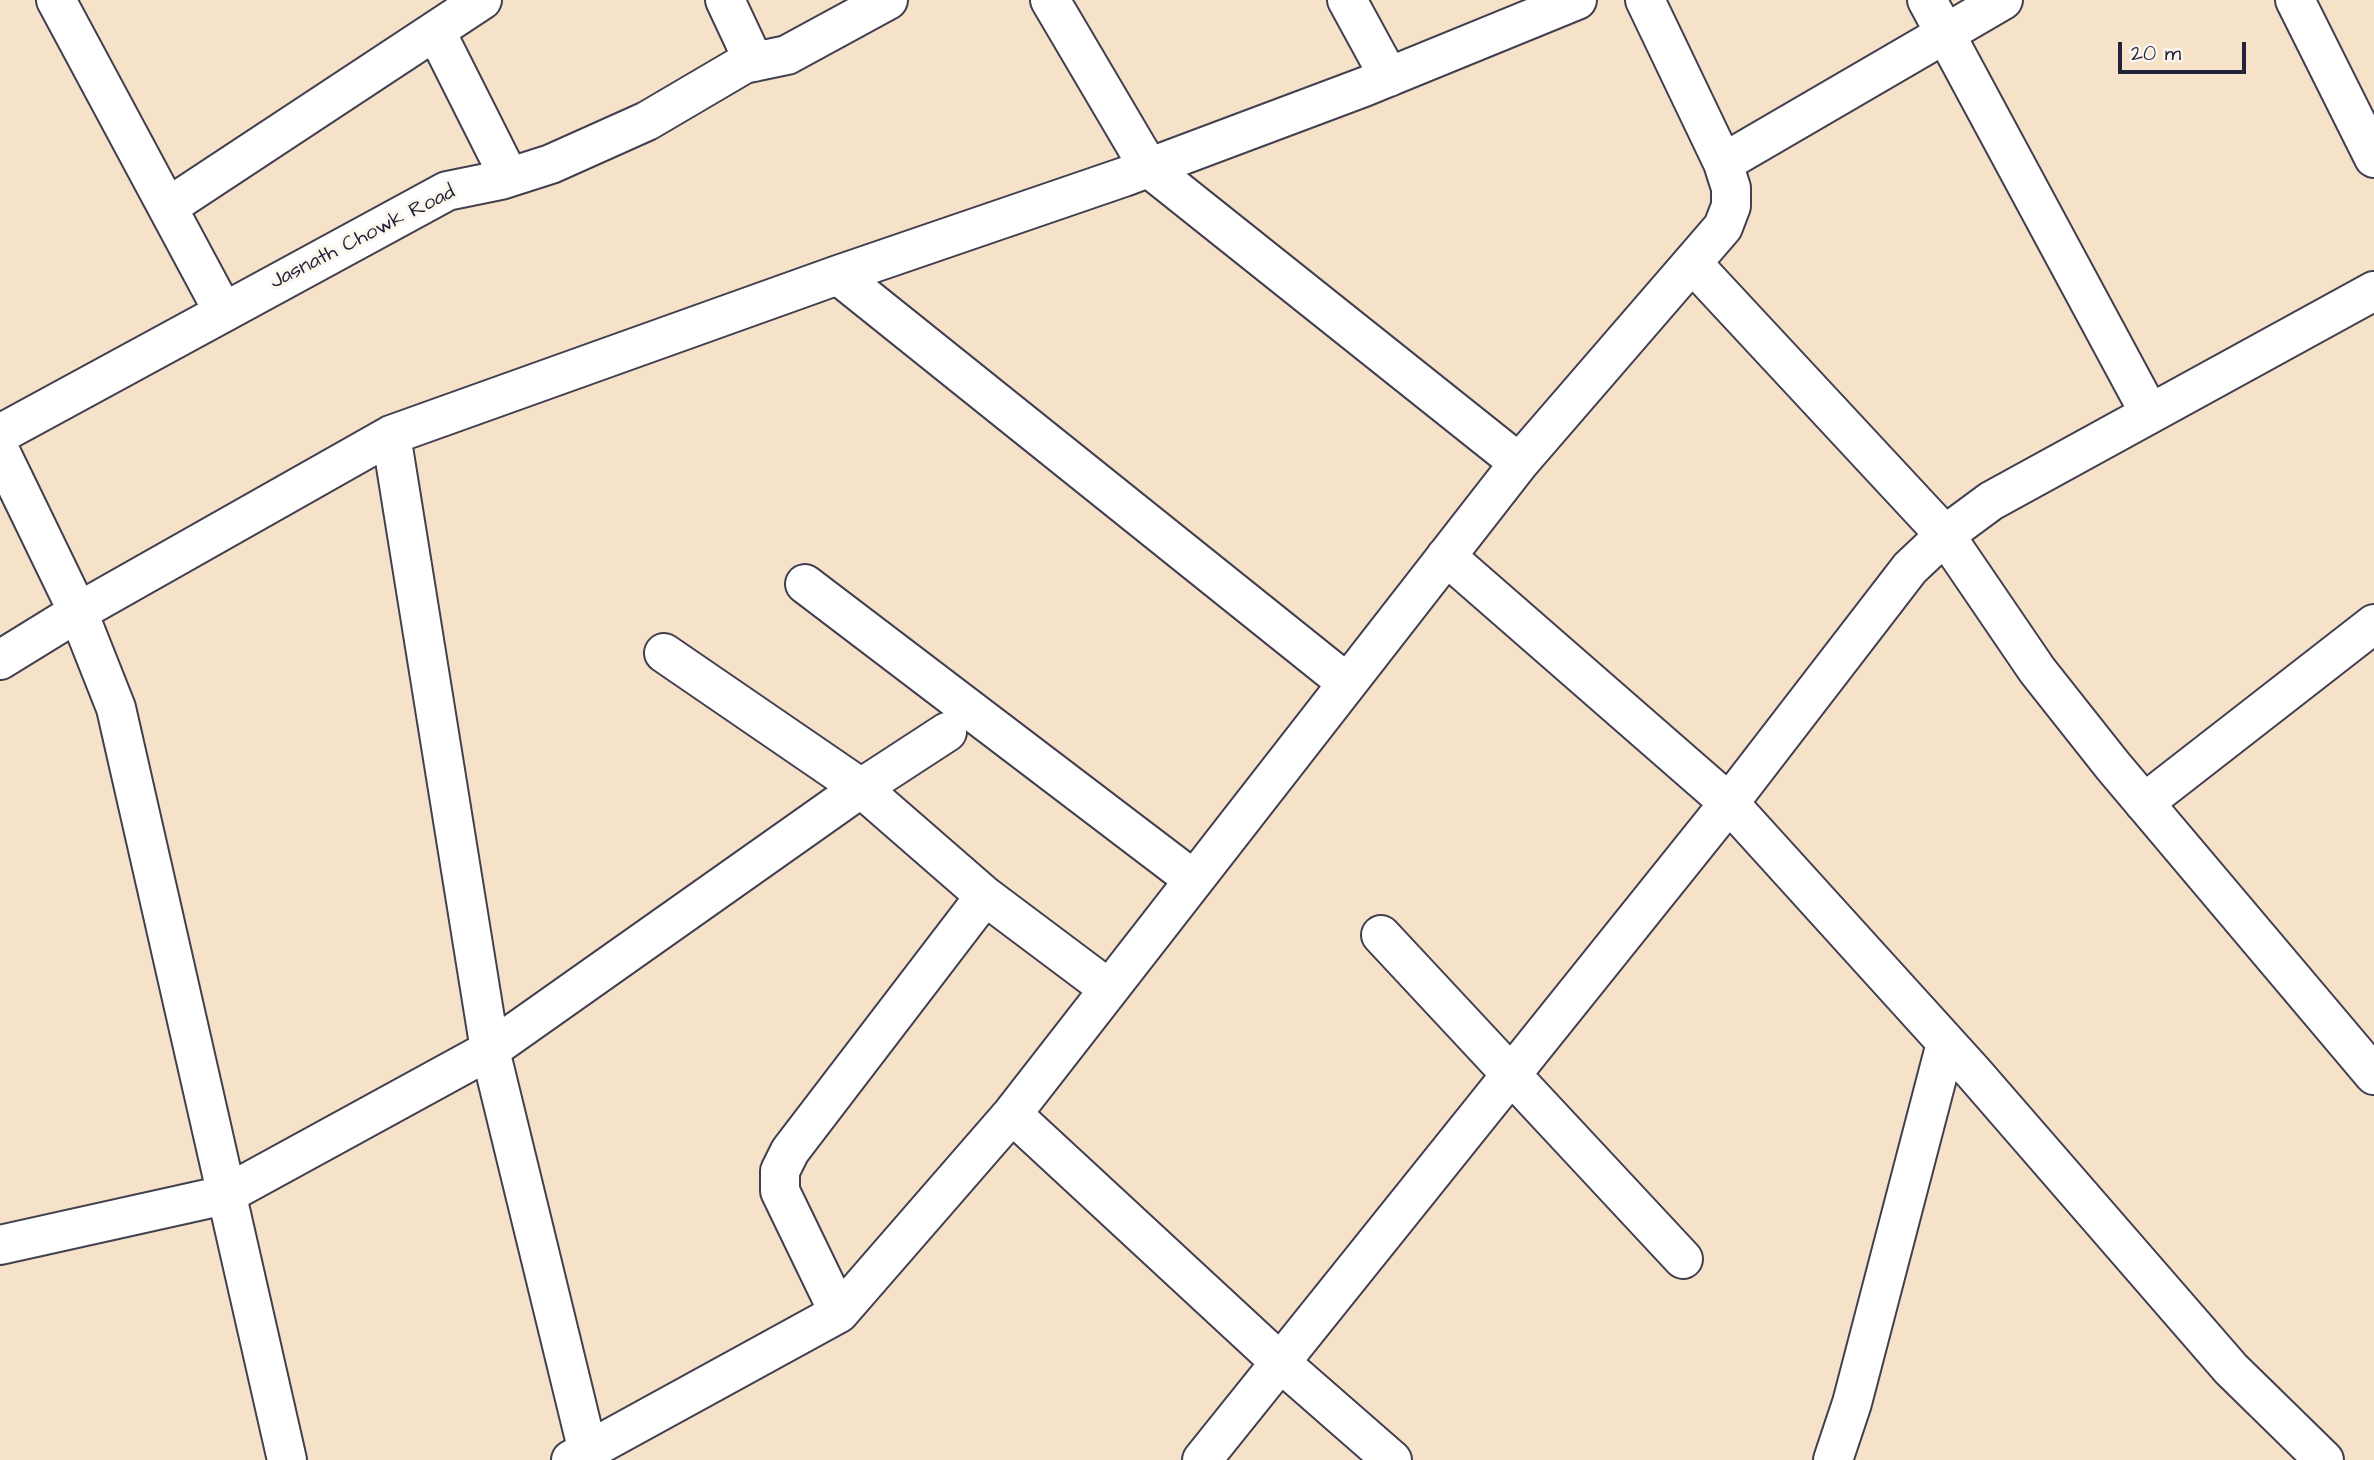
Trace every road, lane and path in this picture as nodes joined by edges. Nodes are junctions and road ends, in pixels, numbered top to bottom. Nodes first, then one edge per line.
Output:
1 (56, 0) edge
2 (482, 0) edge
3 (725, 0) edge
4 (888, 0) edge
5 (1050, 0) edge
6 (1347, 0) edge
7 (1577, 0) edge
8 (1645, 0) edge
9 (1927, 0) edge
10 (2003, 0) edge
11 (2295, 0) edge
12 (436, 32) junction
13 (1945, 34) junction
14 (754, 62) junction
15 (1389, 77) junction
16 (2374, 158) edge
17 (1723, 163) junction
18 (1149, 168) junction
19 (509, 177) junction
20 (169, 207) junction
21 (1692, 262) junction
22 (838, 275) junction
23 (2374, 291) edge
24 (223, 311) junction
25 (2150, 414) junction
26 (0, 434) edge
27 (391, 435) junction
28 (0, 451) edge
29 (1519, 463) junction
30 (1945, 535) junction
31 (1446, 556) junction
32 (805, 584) dead end
33 (78, 612) junction
34 (2374, 624) edge
35 (664, 653) dead end
36 (0, 660) edge
37 (1347, 684) junction
38 (947, 732) dead end
39 (861, 788) junction
40 (1729, 803) junction
41 (2144, 803) junction
42 (1194, 880) junction
43 (985, 896) junction
44 (1381, 935) dead end
45 (1109, 989) junction
46 (1946, 1042) junction
47 (491, 1050) junction
48 (2374, 1075) edge
49 (1511, 1076) junction
50 (1012, 1114) junction
51 (225, 1195) junction
52 (0, 1245) edge
53 (1683, 1259) dead end
54 (839, 1313) junction
55 (1281, 1363) junction
56 (583, 1457) edge
57 (287, 1460) edge
58 (1202, 1460) edge
59 (1392, 1460) edge
60 (1833, 1460) edge
61 (2324, 1460) edge

1 - 20 street
2 - 12 street
3 - 14 street
4 - 14 street, Jasnath Chowk Road
5 - 18 street
6 - 15 street
7 - 15 street
8 - 17 street
9 - 13 street
10 - 13 street
11 - 16 street
12 - 19 street
12 - 20 street
13 - 17 street
13 - 25 street
14 - 19 street, Jasnath Chowk Road
15 - 18 street
17 - 21 street
18 - 22 street
18 - 29 street
19 - 24 street, Jasnath Chowk Road
20 - 24 street
21 - 29 street
21 - 30 street
22 - 27 street
22 - 37 street
23 - 25 street
24 - 26 street, Jasnath Chowk Road
25 - 30 street
27 - 33 street
27 - 47 street
28 - 33 street
29 - 31 street
30 - 40 street
30 - 41 street
31 - 37 street
31 - 40 street
32 - 42 street
33 - 36 street
33 - 51 street
34 - 41 street
35 - 39 street
37 - 42 street
38 - 39 street
39 - 43 street
39 - 47 street
40 - 46 street
40 - 49 street
41 - 48 street
42 - 45 street
43 - 45 street
43 - 54 street
44 - 49 street
45 - 50 street
46 - 60 street
46 - 61 street
47 - 51 street
47 - 56 street
49 - 53 street
49 - 55 street
50 - 54 street
50 - 55 street
51 - 52 street
51 - 57 street
54 - 56 street
55 - 58 street
55 - 59 street

